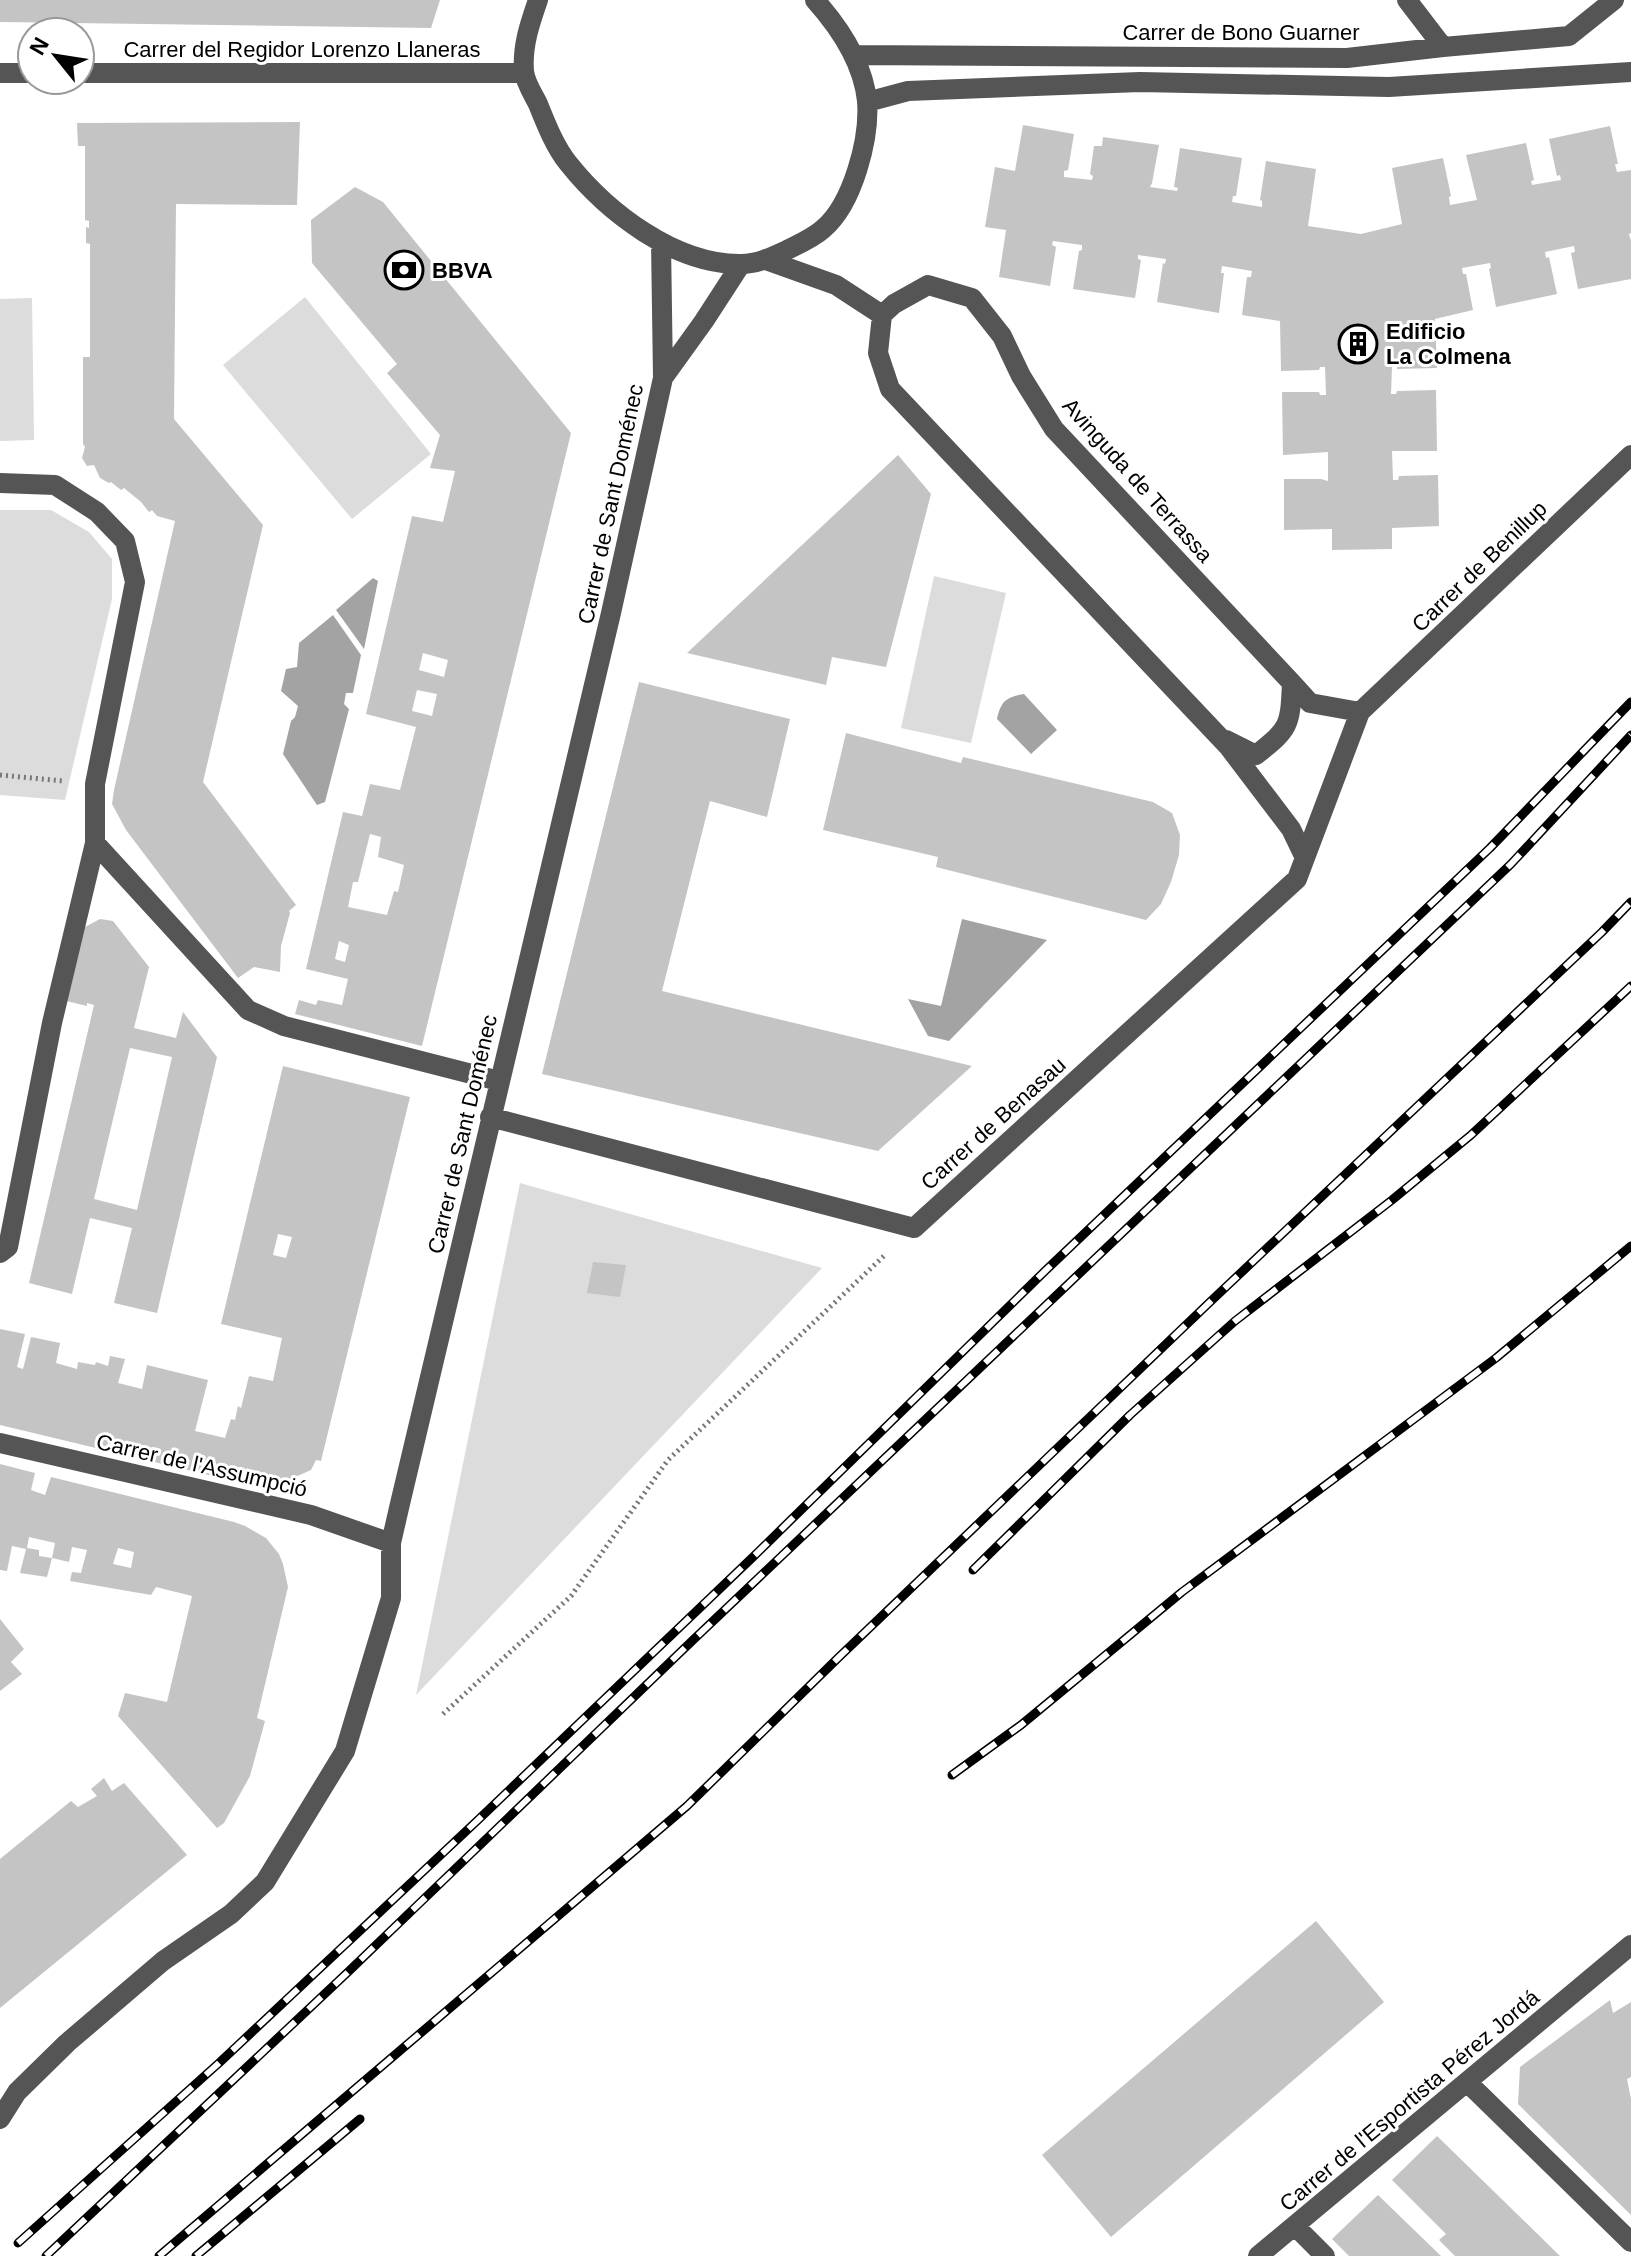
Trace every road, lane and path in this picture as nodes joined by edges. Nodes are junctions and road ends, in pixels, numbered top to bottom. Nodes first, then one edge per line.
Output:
1 (538, 0) edge
2 (815, 0) edge
3 (1407, 0) edge
4 (1614, 0) edge
5 (1443, 47) junction
6 (854, 55) junction
7 (1631, 72) edge
8 (96, 73) edge
9 (524, 73) junction
10 (867, 102) junction
11 (661, 242) junction
12 (766, 260) junction
13 (741, 264) junction
14 (882, 315) junction
15 (663, 378) junction
16 (1631, 455) edge
17 (0, 483) edge
18 (1292, 683) junction
19 (1360, 712) junction
20 (1219, 737) junction
21 (0, 775) edge
22 (95, 784) junction
23 (95, 843) junction
24 (1305, 858) junction
25 (499, 1081) junction
26 (490, 1117) junction
27 (914, 1228) junction
28 (0, 1253) edge
29 (0, 1443) edge
30 (391, 1543) junction
31 (443, 1714) dead end
32 (1631, 1945) edge
33 (1468, 2083) junction
34 (0, 2119) edge
35 (1296, 2227) junction
36 (1631, 2242) edge
37 (1258, 2256) edge
38 (1325, 2256) edge

1 - 9 street
2 - 6 street
3 - 5 street
4 - 5 street, Carrer de Bono Guarner
5 - 6 street, Carrer de Bono Guarner
6 - 10 street
7 - 10 street
8 - 9 street, Carrer del Regidor Lorenzo Llaneras
9 - 11 street
10 - 12 street
11 - 13 street
11 - 15 street, Carrer de Sant Doménec
12 - 13 street
12 - 14 street
13 - 15 street, Carrer de Sant Doménec
14 - 18 street, Avinguda de Terrassa
14 - 20 street
15 - 25 street, Carrer de Sant Doménec
16 - 19 street, Carrer de Benillup
17 - 22 street
18 - 19 street, Avinguda de Terrassa
18 - 20 street
19 - 24 street, Carrer de Benasau
20 - 24 street
21 - 22 path
22 - 23 street
23 - 25 street
23 - 28 street
24 - 27 street, Carrer de Benasau
25 - 26 street, Carrer de Sant Doménec
26 - 27 street
26 - 30 street, Carrer de Sant Doménec
27 - 31 path
29 - 30 street, Carrer de l'Assumpció
30 - 34 street, Carrer de Sant Doménec
32 - 33 street, Carrer de l'Esportista Pérez Jordá
33 - 35 street, Carrer de l'Esportista Pérez Jordá
33 - 36 street
35 - 37 street, Carrer de l'Esportista Pérez Jordá
35 - 38 street

